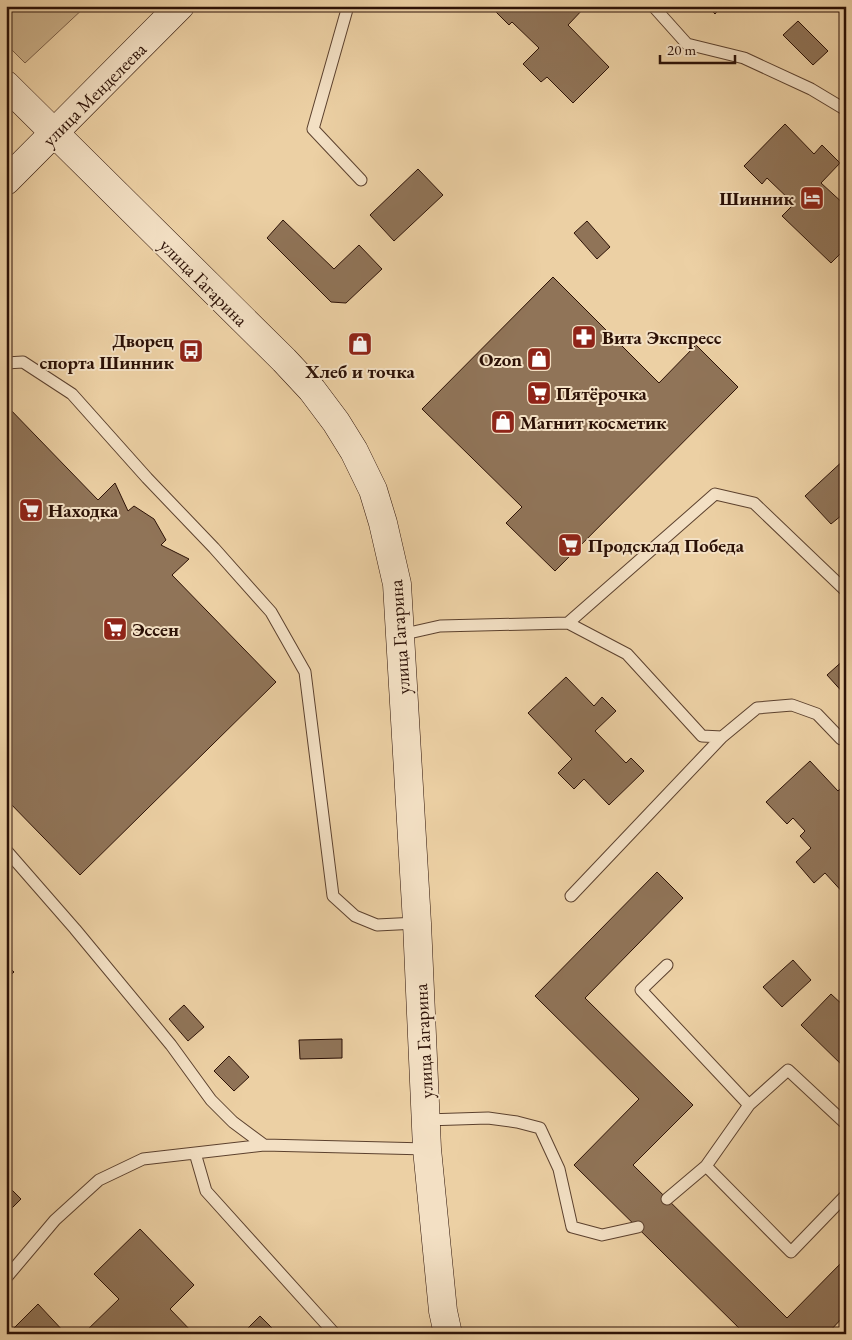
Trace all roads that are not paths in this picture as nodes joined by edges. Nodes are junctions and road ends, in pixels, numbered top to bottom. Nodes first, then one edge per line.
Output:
1 (180, 6) edge
2 (348, 6) edge
3 (653, 6) edge
4 (6, 85) edge
5 (846, 110) edge
6 (55, 132) junction
7 (361, 180) dead end
8 (6, 181) edge
9 (6, 363) edge
10 (846, 591) edge
11 (568, 623) junction
12 (400, 635) junction
13 (722, 738) junction
14 (844, 739) edge
15 (6, 850) edge
16 (571, 896) dead end
17 (417, 923) junction
18 (668, 965) dead end
19 (749, 1105) junction
20 (426, 1120) junction
21 (846, 1124) edge
22 (264, 1145) junction
23 (428, 1149) junction
24 (195, 1153) junction
25 (706, 1166) junction
26 (846, 1195) edge
27 (667, 1199) dead end
28 (638, 1228) dead end
29 (6, 1278) edge
30 (335, 1334) edge
31 (448, 1334) edge

1 - 6 main road, улица Менделеева
2 - 7 lane
3 - 5 lane
4 - 6 main road, улица Гагарина
6 - 8 main road, улица Менделеева
6 - 12 main road, улица Гагарина
9 - 17 lane
10 - 11 lane
11 - 12 lane
11 - 13 lane
12 - 17 main road, улица Гагарина
13 - 14 lane
13 - 16 lane
15 - 22 lane
17 - 20 main road, улица Гагарина
18 - 19 lane
19 - 21 lane
19 - 25 lane
20 - 23 main road, улица Гагарина
20 - 28 lane
22 - 23 lane
22 - 24 lane
23 - 31 main road, улица Гагарина
24 - 29 lane
24 - 30 lane
25 - 26 lane
25 - 27 lane

